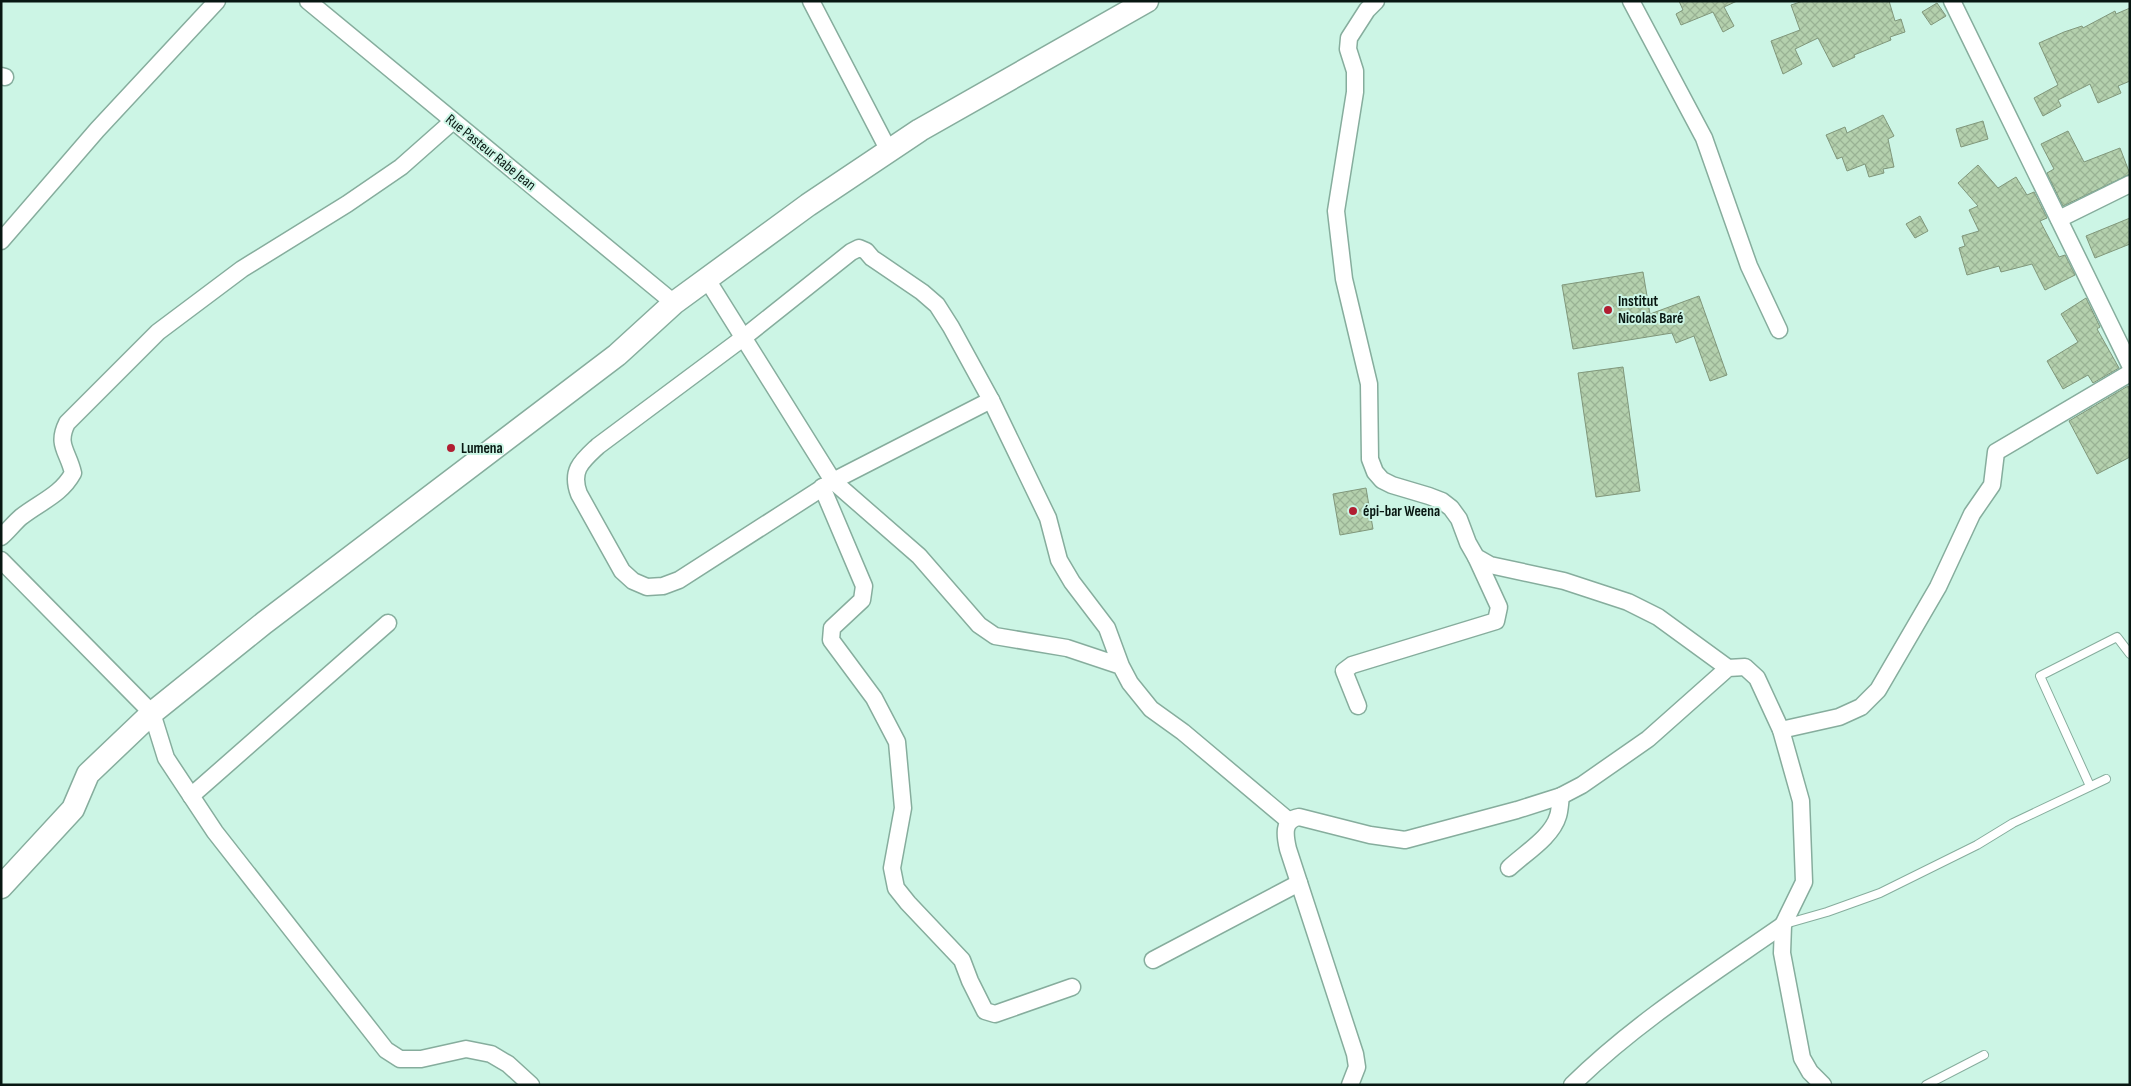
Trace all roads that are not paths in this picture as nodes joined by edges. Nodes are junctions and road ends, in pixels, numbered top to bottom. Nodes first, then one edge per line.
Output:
1 (217, 1) edge
2 (308, 1) edge
3 (810, 1) edge
4 (1147, 1) edge
5 (1376, 1) edge
6 (1631, 1) edge
7 (1952, 1) edge
8 (452, 121) junction
9 (889, 151) junction
10 (2130, 184) edge
11 (2059, 219) junction
12 (1, 240) edge
13 (708, 281) junction
14 (674, 304) junction
15 (1779, 330) dead end
16 (744, 338) junction
17 (2129, 364) edge
18 (990, 400) junction
19 (828, 484) junction
20 (1, 537) edge
21 (1476, 557) junction
22 (1, 560) edge
23 (388, 623) dead end
24 (2130, 654) edge
25 (1121, 666) junction
26 (1728, 668) junction
27 (1358, 706) dead end
28 (152, 713) junction
29 (1781, 730) junction
30 (2106, 779) dead end
31 (2090, 786) junction
32 (191, 796) junction
33 (1561, 796) junction
34 (1289, 822) junction
35 (1509, 868) dead end
36 (1299, 883) junction
37 (1, 887) edge
38 (1783, 925) junction
39 (1153, 960) dead end
40 (1072, 988) dead end
41 (1984, 1055) dead end
42 (531, 1085) edge
43 (1350, 1085) edge
44 (1572, 1085) edge
45 (1823, 1085) edge
46 (1926, 1085) edge

1 - 12 street
2 - 8 street, Rue Pasteur Rabe Jean
3 - 9 street
4 - 9 main road
5 - 21 street
6 - 15 street
7 - 11 street
8 - 14 street, Rue Pasteur Rabe Jean
8 - 20 street
9 - 13 main road
10 - 11 street
11 - 17 street
13 - 14 main road
13 - 16 street
14 - 28 main road
16 - 18 street
16 - 19 street
16 - 19 street
17 - 29 street
18 - 19 street
18 - 25 street
19 - 25 street
19 - 40 street
21 - 26 street
21 - 27 street
22 - 28 street
23 - 32 street
24 - 31 lane
25 - 34 street
26 - 29 street
26 - 33 street
28 - 32 street
28 - 37 main road
29 - 38 street
30 - 31 lane
31 - 38 lane
32 - 42 street
33 - 34 street
33 - 35 street
34 - 36 street
36 - 39 street
36 - 43 street
38 - 44 street
38 - 45 street
41 - 46 lane

